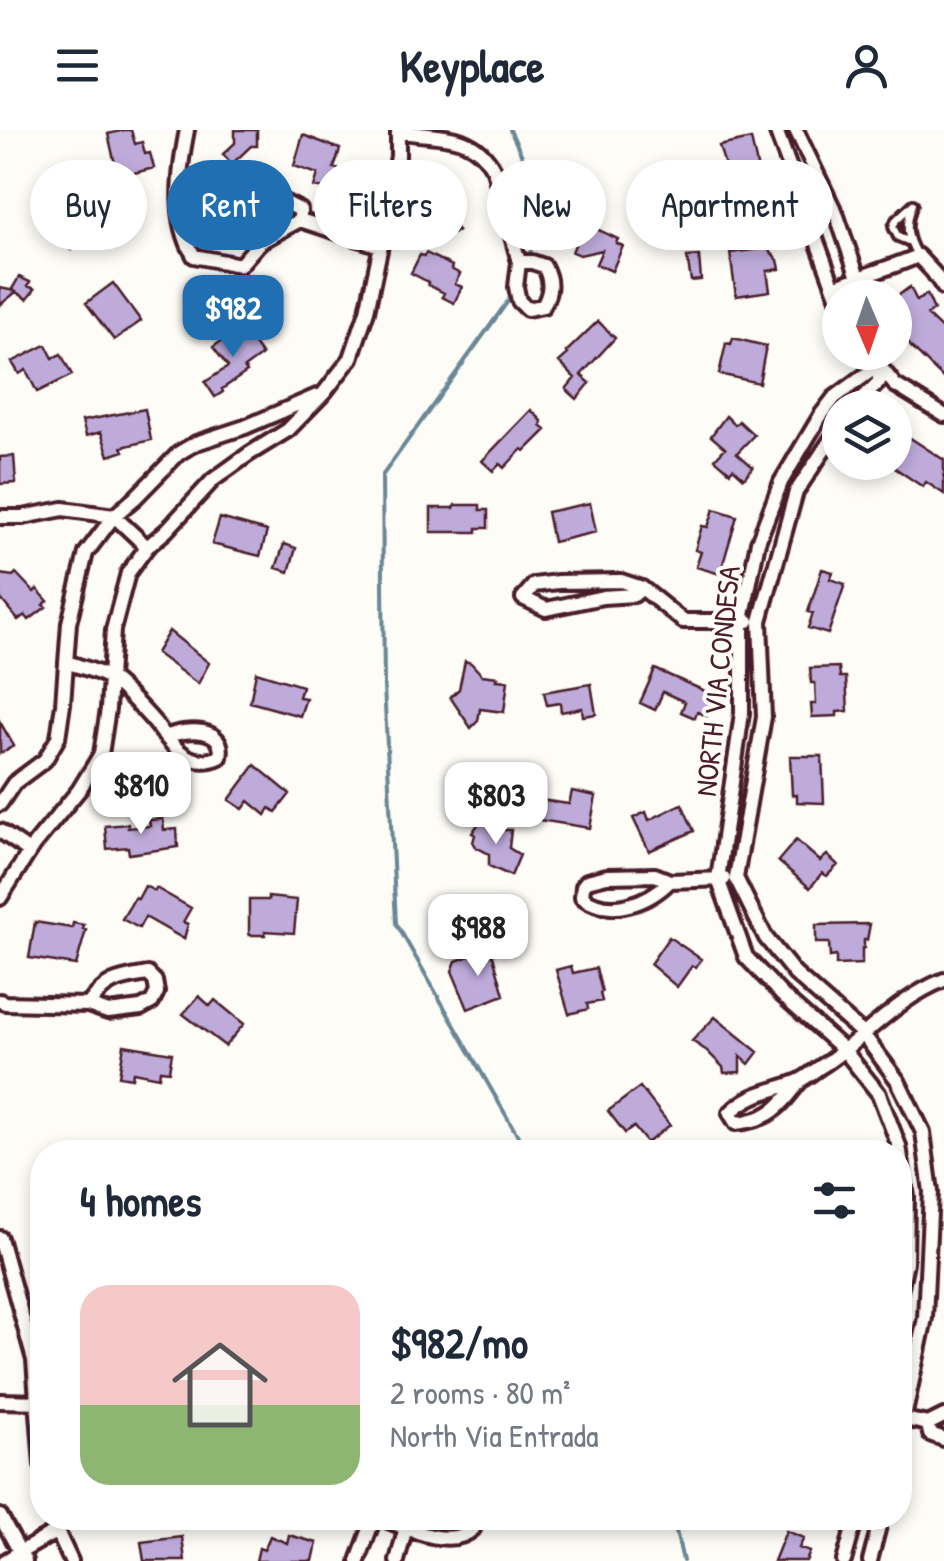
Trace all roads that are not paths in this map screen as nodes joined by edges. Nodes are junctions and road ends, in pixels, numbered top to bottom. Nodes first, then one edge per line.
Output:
1 (187, 130) edge
2 (398, 130) edge
3 (776, 130) edge
4 (796, 130) edge
5 (183, 160) edge
6 (397, 160) edge
7 (294, 207) edge
8 (300, 220) junction
9 (294, 223) edge
10 (314, 225) edge
11 (908, 241) junction
12 (191, 250) edge
13 (253, 250) edge
14 (379, 250) edge
15 (918, 256) junction
16 (519, 262) dead end
17 (858, 277) junction
18 (832, 280) edge
19 (850, 280) edge
20 (859, 280) edge
21 (944, 288) edge
22 (868, 370) edge
23 (887, 370) edge
24 (324, 393) junction
25 (944, 415) edge
26 (822, 453) edge
27 (114, 516) junction
28 (0, 517) edge
29 (147, 547) junction
30 (586, 581) junction
31 (642, 588) junction
32 (587, 601) junction
33 (742, 620) junction
34 (760, 621) junction
35 (66, 662) junction
36 (110, 678) junction
37 (166, 737) dead end
38 (0, 804) edge
39 (0, 831) edge
40 (29, 851) junction
41 (736, 878) junction
42 (718, 879) junction
43 (670, 881) junction
44 (0, 898) edge
45 (944, 980) edge
46 (0, 1000) edge
47 (88, 1005) junction
48 (864, 1034) junction
49 (844, 1050) junction
50 (801, 1080) junction
51 (897, 1140) edge
52 (0, 1238) edge
53 (30, 1346) edge
54 (912, 1375) edge
55 (0, 1401) edge
56 (30, 1401) edge
57 (944, 1416) edge
58 (912, 1421) edge
59 (928, 1424) junction
60 (944, 1439) edge
61 (0, 1516) edge
62 (50, 1530) edge
63 (58, 1530) edge
64 (372, 1530) edge
65 (406, 1530) edge
66 (424, 1530) edge
67 (472, 1530) edge
68 (853, 1530) edge
69 (878, 1530) edge
70 (23, 1557) edge
71 (5, 1561) edge
72 (71, 1561) edge
73 (358, 1561) edge
74 (397, 1561) edge
75 (844, 1561) edge
76 (870, 1561) edge

1 - 5 street
2 - 6 street
2 - 16 street
3 - 18 street
4 - 17 street
7 - 8 street
8 - 9 street
8 - 10 street
11 - 11 lane
11 - 15 lane
12 - 13 street
14 - 24 street
15 - 17 street
15 - 21 street
17 - 19 street
17 - 20 street
22 - 33 street, NORTH VIA CONDESA
23 - 25 street
24 - 27 street
24 - 29 street
26 - 34 street, NORTH VIA CONDESA
27 - 28 street
27 - 29 street
27 - 35 street
29 - 36 street
30 - 31 street
30 - 32 lane
30 - 32 street
31 - 32 street
31 - 33 street
33 - 34 street
33 - 42 street, NORTH VIA CONDESA
34 - 41 street, NORTH VIA CONDESA
35 - 36 street
35 - 38 street
36 - 37 street
36 - 40 street
39 - 40 street
40 - 44 street
41 - 42 street
41 - 48 street
42 - 43 street
42 - 49 street, NORTH VIA CONDESA
43 - 43 street
45 - 48 street
46 - 47 street
47 - 47 street
48 - 49 street
48 - 54 street
49 - 50 street
49 - 51 street, NORTH VIA CONDESA
50 - 50 street
52 - 53 street
55 - 56 street
57 - 59 street
58 - 59 street
59 - 60 street
61 - 70 street
62 - 70 street
63 - 72 street
64 - 73 street
65 - 74 street
66 - 67 street
68 - 75 street
69 - 76 street
70 - 71 street

